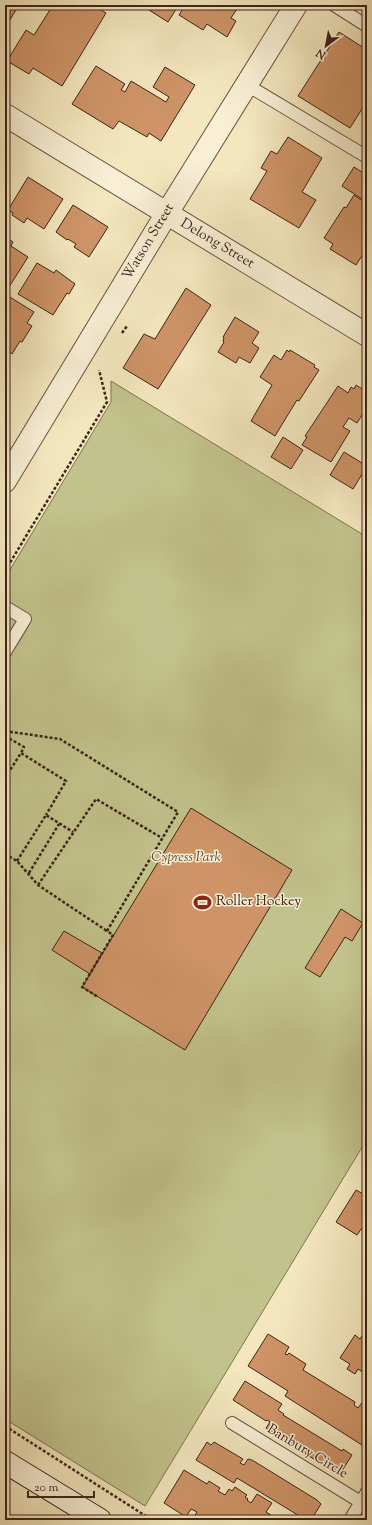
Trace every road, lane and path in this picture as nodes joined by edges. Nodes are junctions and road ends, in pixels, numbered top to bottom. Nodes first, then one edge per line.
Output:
1 (296, 5) edge
2 (334, 5) edge
3 (367, 26) edge
4 (247, 85) junction
5 (5, 116) edge
6 (367, 157) edge
7 (167, 213) junction
8 (127, 326) dead end
9 (367, 335) edge
10 (119, 338) dead end
11 (103, 363) dead end
12 (5, 481) edge
13 (5, 572) edge
14 (5, 607) edge
15 (5, 652) edge
16 (5, 731) edge
17 (5, 736) edge
18 (21, 753) junction
19 (5, 778) edge
20 (46, 815) junction
21 (59, 824) junction
22 (73, 832) junction
23 (162, 838) junction
24 (5, 854) edge
25 (17, 861) junction
26 (29, 873) junction
27 (38, 885) junction
28 (107, 931) junction
29 (98, 997) dead end
30 (232, 1423) dead end
31 (5, 1426) edge
32 (5, 1462) edge
33 (365, 1500) edge
34 (100, 1520) edge
35 (152, 1520) edge
36 (350, 1520) edge

1 - 4 street, Watson Street
2 - 3 lane
4 - 6 lane
4 - 7 street, Watson Street
5 - 7 street, Delong Street
7 - 9 street, Delong Street
7 - 12 street, Watson Street
8 - 10 path
11 - 13 path
14 - 15 lane
16 - 23 path
17 - 18 path
18 - 19 path
18 - 20 path
20 - 21 path
20 - 25 path
21 - 22 path
21 - 26 path
22 - 23 path
22 - 27 path
23 - 28 path
24 - 25 path
25 - 26 path
26 - 27 path
27 - 28 path
28 - 29 path
30 - 33 lane, Banbury Circle
31 - 35 path
32 - 34 street
33 - 36 lane

